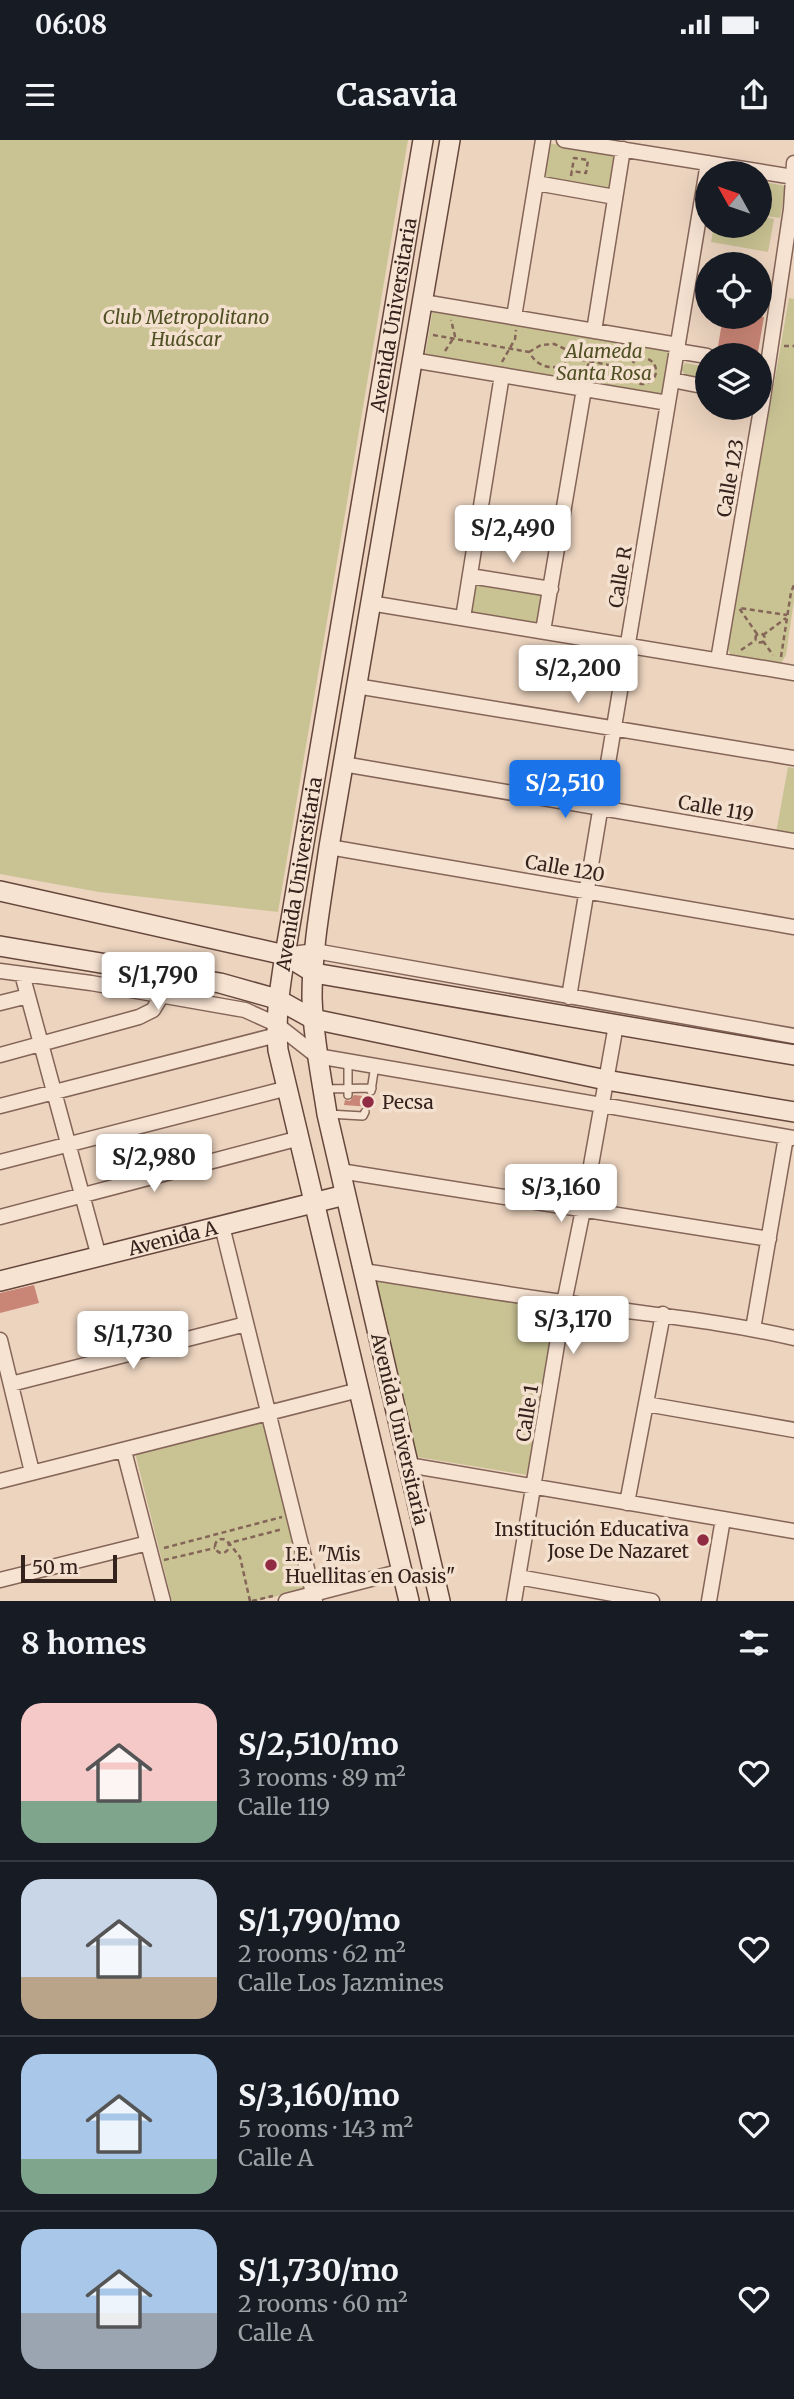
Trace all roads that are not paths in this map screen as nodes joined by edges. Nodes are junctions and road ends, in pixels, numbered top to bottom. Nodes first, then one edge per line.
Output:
1 (423, 140) edge
2 (450, 140) edge
3 (543, 140) edge
4 (564, 140) edge
5 (623, 149) junction
6 (696, 161) edge
7 (772, 170) edge
8 (793, 172) edge
9 (536, 183) junction
10 (615, 197) junction
11 (695, 238) edge
12 (423, 302) junction
13 (514, 317) junction
14 (594, 331) junction
15 (768, 343) edge
16 (677, 348) junction
17 (695, 353) edge
18 (412, 360) junction
19 (502, 375) junction
20 (672, 380) junction
21 (695, 385) edge
22 (584, 389) junction
23 (668, 403) junction
24 (757, 420) edge
25 (470, 576) junction
26 (551, 589) junction
27 (370, 603) junction
28 (463, 618) junction
29 (543, 631) junction
30 (628, 645) junction
31 (718, 660) junction
32 (790, 669) edge
33 (356, 686) junction
34 (614, 728) junction
35 (794, 758) edge
36 (342, 764) junction
37 (600, 808) junction
38 (794, 841) edge
39 (329, 847) junction
40 (0, 891) edge
41 (586, 891) junction
42 (794, 927) edge
43 (0, 946) edge
44 (315, 951) junction
45 (285, 955) junction
46 (0, 971) edge
47 (314, 973) junction
48 (22, 974) junction
49 (162, 995) junction
50 (28, 996) junction
51 (569, 997) junction
52 (277, 999) junction
53 (0, 1003) edge
54 (313, 1019) junction
55 (616, 1025) junction
56 (277, 1030) junction
57 (794, 1036) edge
58 (41, 1044) junction
59 (0, 1055) edge
60 (794, 1055) edge
61 (317, 1056) junction
62 (348, 1060) junction
63 (375, 1064) junction
64 (606, 1080) junction
65 (288, 1088) junction
66 (323, 1089) junction
67 (348, 1091) junction
68 (53, 1092) junction
69 (602, 1105) junction
70 (0, 1106) edge
71 (365, 1112) dead end
72 (794, 1112) edge
73 (327, 1114) junction
74 (300, 1138) junction
75 (790, 1138) edge
76 (68, 1144) junction
77 (0, 1162) edge
78 (340, 1171) junction
79 (82, 1195) junction
80 (345, 1195) junction
81 (316, 1203) junction
82 (583, 1210) junction
83 (0, 1217) edge
84 (222, 1226) junction
85 (769, 1239) junction
86 (99, 1257) junction
87 (363, 1271) junction
88 (0, 1281) edge
89 (564, 1303) junction
90 (663, 1314) junction
91 (246, 1324) junction
92 (753, 1329) junction
93 (794, 1338) edge
94 (0, 1340) edge
95 (11, 1384) junction
96 (359, 1390) junction
97 (646, 1404) junction
98 (268, 1413) junction
99 (794, 1430) edge
100 (124, 1451) junction
101 (408, 1465) junction
102 (32, 1472) junction
103 (0, 1481) edge
104 (534, 1486) junction
105 (627, 1503) junction
106 (723, 1519) junction
107 (794, 1531) edge
108 (150, 1553) junction
109 (402, 1571) junction
110 (518, 1577) junction
111 (0, 1580) edge
112 (314, 1598) edge
113 (163, 1601) edge
114 (286, 1601) edge
115 (409, 1601) edge
116 (440, 1601) edge
117 (514, 1601) edge
118 (652, 1601) edge
119 (709, 1601) edge

1 - 45 street, Avenida Universitaria
2 - 12 street, Avenida Universitaria
3 - 9 street
4 - 5 street
5 - 6 street
5 - 10 street
7 - 8 street
8 - 15 street, Calle 123
9 - 10 street
9 - 13 street
10 - 14 street
11 - 16 street, Calle R
12 - 13 street
12 - 18 street, Avenida Universitaria
13 - 14 street
14 - 16 street
16 - 17 street
16 - 20 street, Calle R
18 - 19 street
18 - 27 street, Avenida Universitaria
19 - 22 street
19 - 25 street
20 - 21 street
20 - 23 street, Calle R
22 - 23 street
22 - 26 street
23 - 30 street, Calle R
24 - 31 street, Calle 123
25 - 26 street
25 - 28 street
26 - 29 street
27 - 28 street
27 - 33 street, Avenida Universitaria
28 - 29 street
29 - 30 street
30 - 31 street
30 - 34 street, Calle R
31 - 32 street
33 - 34 street
33 - 36 street, Avenida Universitaria
34 - 35 street
34 - 37 street, Calle R
36 - 37 street, Calle 119
36 - 39 street, Avenida Universitaria
37 - 38 street, Calle 119
37 - 41 street, Calle R
39 - 41 street, Calle 120
39 - 44 street, Avenida Universitaria
40 - 45 street
41 - 42 street, Calle 120
41 - 51 street, Calle R
43 - 52 street
44 - 45 street
44 - 47 street, Avenida Universitaria
44 - 51 street
45 - 47 street
45 - 52 street, Avenida Universitaria
46 - 48 street
47 - 54 street, Avenida Universitaria
47 - 55 street
48 - 49 street
48 - 50 street
49 - 56 street
49 - 58 street
50 - 53 street
50 - 58 street
51 - 57 street
52 - 54 street
52 - 56 street, Avenida Universitaria
54 - 61 street, Avenida Universitaria
54 - 64 street
55 - 60 street
55 - 64 street, Calle 1
56 - 61 street
56 - 65 street, Avenida Universitaria
56 - 68 street
58 - 59 street
58 - 68 street
61 - 62 street
61 - 66 street, Avenida Universitaria
62 - 63 street
62 - 67 lane
63 - 67 lane
63 - 69 street
64 - 69 street, Calle 1
64 - 72 street
65 - 74 street, Avenida Universitaria
65 - 76 street
66 - 67 lane
66 - 73 street, Avenida Universitaria
68 - 70 street
68 - 76 street
69 - 75 street
69 - 82 street, Calle 1
71 - 73 lane
73 - 78 street, Avenida Universitaria
74 - 79 street
74 - 81 street, Avenida Universitaria
75 - 85 street
76 - 77 street
76 - 79 street
78 - 80 street, Avenida Universitaria
78 - 82 street
79 - 83 street
79 - 86 street
80 - 81 street, Avenida A
80 - 87 street, Avenida Universitaria
81 - 84 street, Avenida A
81 - 96 street, Avenida Universitaria
82 - 85 street
82 - 89 street, Calle 1
84 - 86 street, Avenida A
84 - 91 street
85 - 92 street
86 - 88 street, Avenida A
87 - 89 street
87 - 101 street, Avenida Universitaria
89 - 90 street
89 - 104 street, Calle 1
90 - 92 street
90 - 97 street
91 - 95 street
91 - 98 street
92 - 93 street
94 - 95 street
95 - 102 street
96 - 98 street
96 - 109 street, Avenida Universitaria
97 - 99 street
97 - 105 street
98 - 100 street
98 - 112 street
100 - 102 street
100 - 108 street
101 - 104 street
101 - 116 street, Avenida Universitaria
102 - 103 street
104 - 105 street
104 - 110 street, Calle 1
105 - 106 street
106 - 107 street
106 - 119 street
108 - 111 street
108 - 113 street
109 - 112 street
109 - 115 street, Avenida Universitaria
110 - 117 street, Calle 1
110 - 118 street
112 - 114 street

